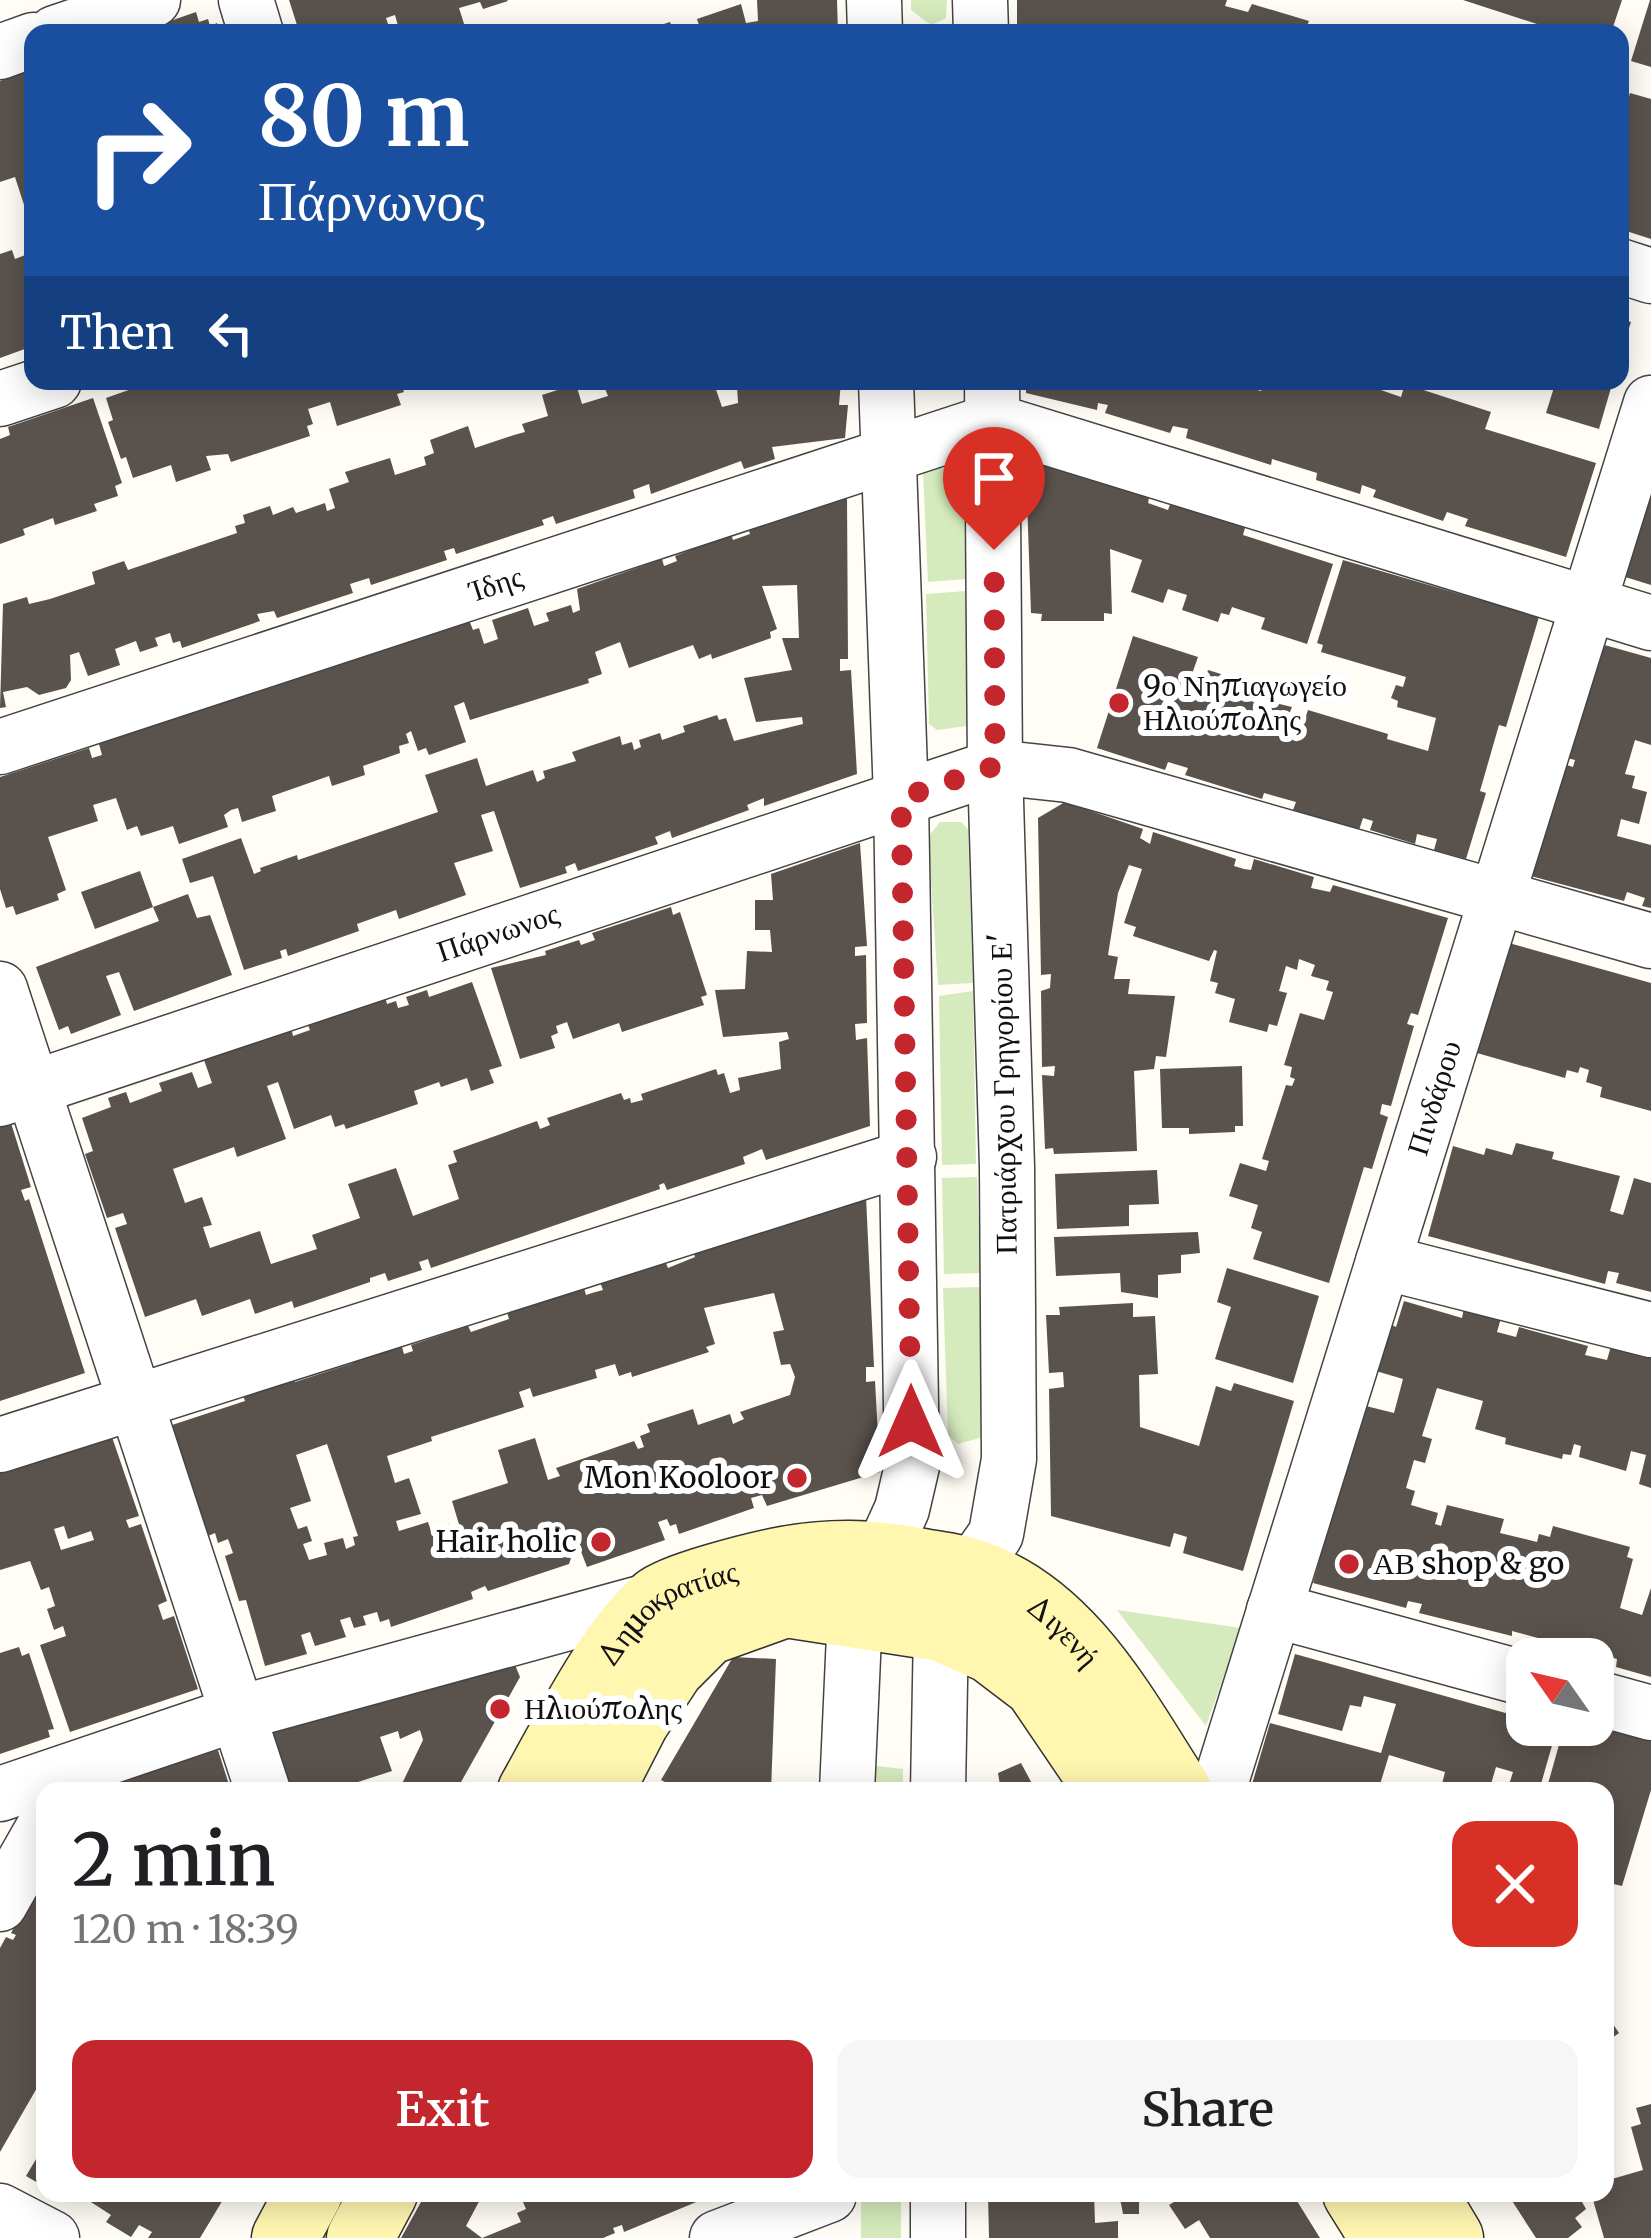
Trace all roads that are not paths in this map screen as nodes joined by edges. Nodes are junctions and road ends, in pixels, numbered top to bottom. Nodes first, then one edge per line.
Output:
1 (153, 0) edge
2 (82, 24) edge
3 (886, 390) edge
4 (992, 401) edge
5 (1651, 404) edge
6 (888, 455) junction
7 (1588, 603) junction
8 (1651, 622) edge
9 (0, 747) edge
10 (995, 766) junction
11 (901, 798) junction
12 (1497, 898) junction
13 (1651, 941) edge
14 (0, 989) edge
15 (17, 1094) edge
16 (909, 1157) junction
17 (1383, 1262) junction
18 (1651, 1330) edge
19 (135, 1402) junction
20 (0, 1445) edge
21 (883, 1554) junction
22 (659, 1598) junction
23 (956, 1600) junction
24 (1274, 1610) junction
25 (855, 1613) junction
26 (1506, 1673) edge
27 (1614, 1703) edge
28 (1651, 1713) edge
29 (236, 1714) junction
30 (70, 1781) edge
31 (260, 1782) edge
32 (536, 1782) edge
33 (605, 1782) edge
34 (847, 1782) edge
35 (939, 1782) edge
36 (1103, 1782) edge
37 (1172, 1782) edge
38 (1221, 1782) edge
39 (36, 1787) edge
40 (0, 1794) edge
41 (36, 1841) edge
42 (0, 1904) edge
43 (304, 2202) edge
44 (379, 2202) edge
45 (809, 2202) edge
46 (829, 2202) edge
47 (938, 2202) edge
48 (1362, 2202) edge
49 (1428, 2202) edge
50 (0, 2211) edge
51 (52, 2238) edge
52 (285, 2238) edge
53 (360, 2238) edge
54 (717, 2238) edge
55 (828, 2238) edge
56 (938, 2238) edge
57 (1384, 2238) edge
58 (1450, 2238) edge

1 - 2 street
3 - 6 street
4 - 6 street, Ίδης
4 - 7 street
4 - 10 street, Πατριάρχου Γρηγορίου Ε'
5 - 7 street, Πινδάρου
6 - 9 street, Ίδης
6 - 11 street
7 - 8 street
7 - 12 street, Πινδάρου
10 - 11 street, Πάρνωνος
10 - 12 street
10 - 23 street, Πατριάρχου Γρηγορίου Ε'
11 - 15 street, Πάρνωνος
11 - 16 street
12 - 13 street
12 - 17 street, Πινδάρου
14 - 15 street
15 - 19 street
16 - 19 street
16 - 21 street
17 - 18 street
17 - 24 street, Πινδάρου
19 - 20 street
19 - 29 street
21 - 22 street, Δημοκρατίας
21 - 23 street, Διγενή
21 - 25 street
22 - 29 street
22 - 32 street, Δημοκρατίας
23 - 25 street, Διγενή
23 - 35 street, Πατριάρχου Γρηγορίου Ε'
23 - 36 street, Διγενή
23 - 37 street, Διγενή
24 - 26 street
24 - 38 street, Πινδάρου
25 - 33 street, Δημοκρατίας
25 - 34 street
27 - 28 street
29 - 30 street
29 - 31 street
39 - 40 street
41 - 42 street
43 - 52 street
44 - 53 street
45 - 54 street
46 - 55 street
47 - 56 street
48 - 57 street
49 - 58 street
50 - 51 street

